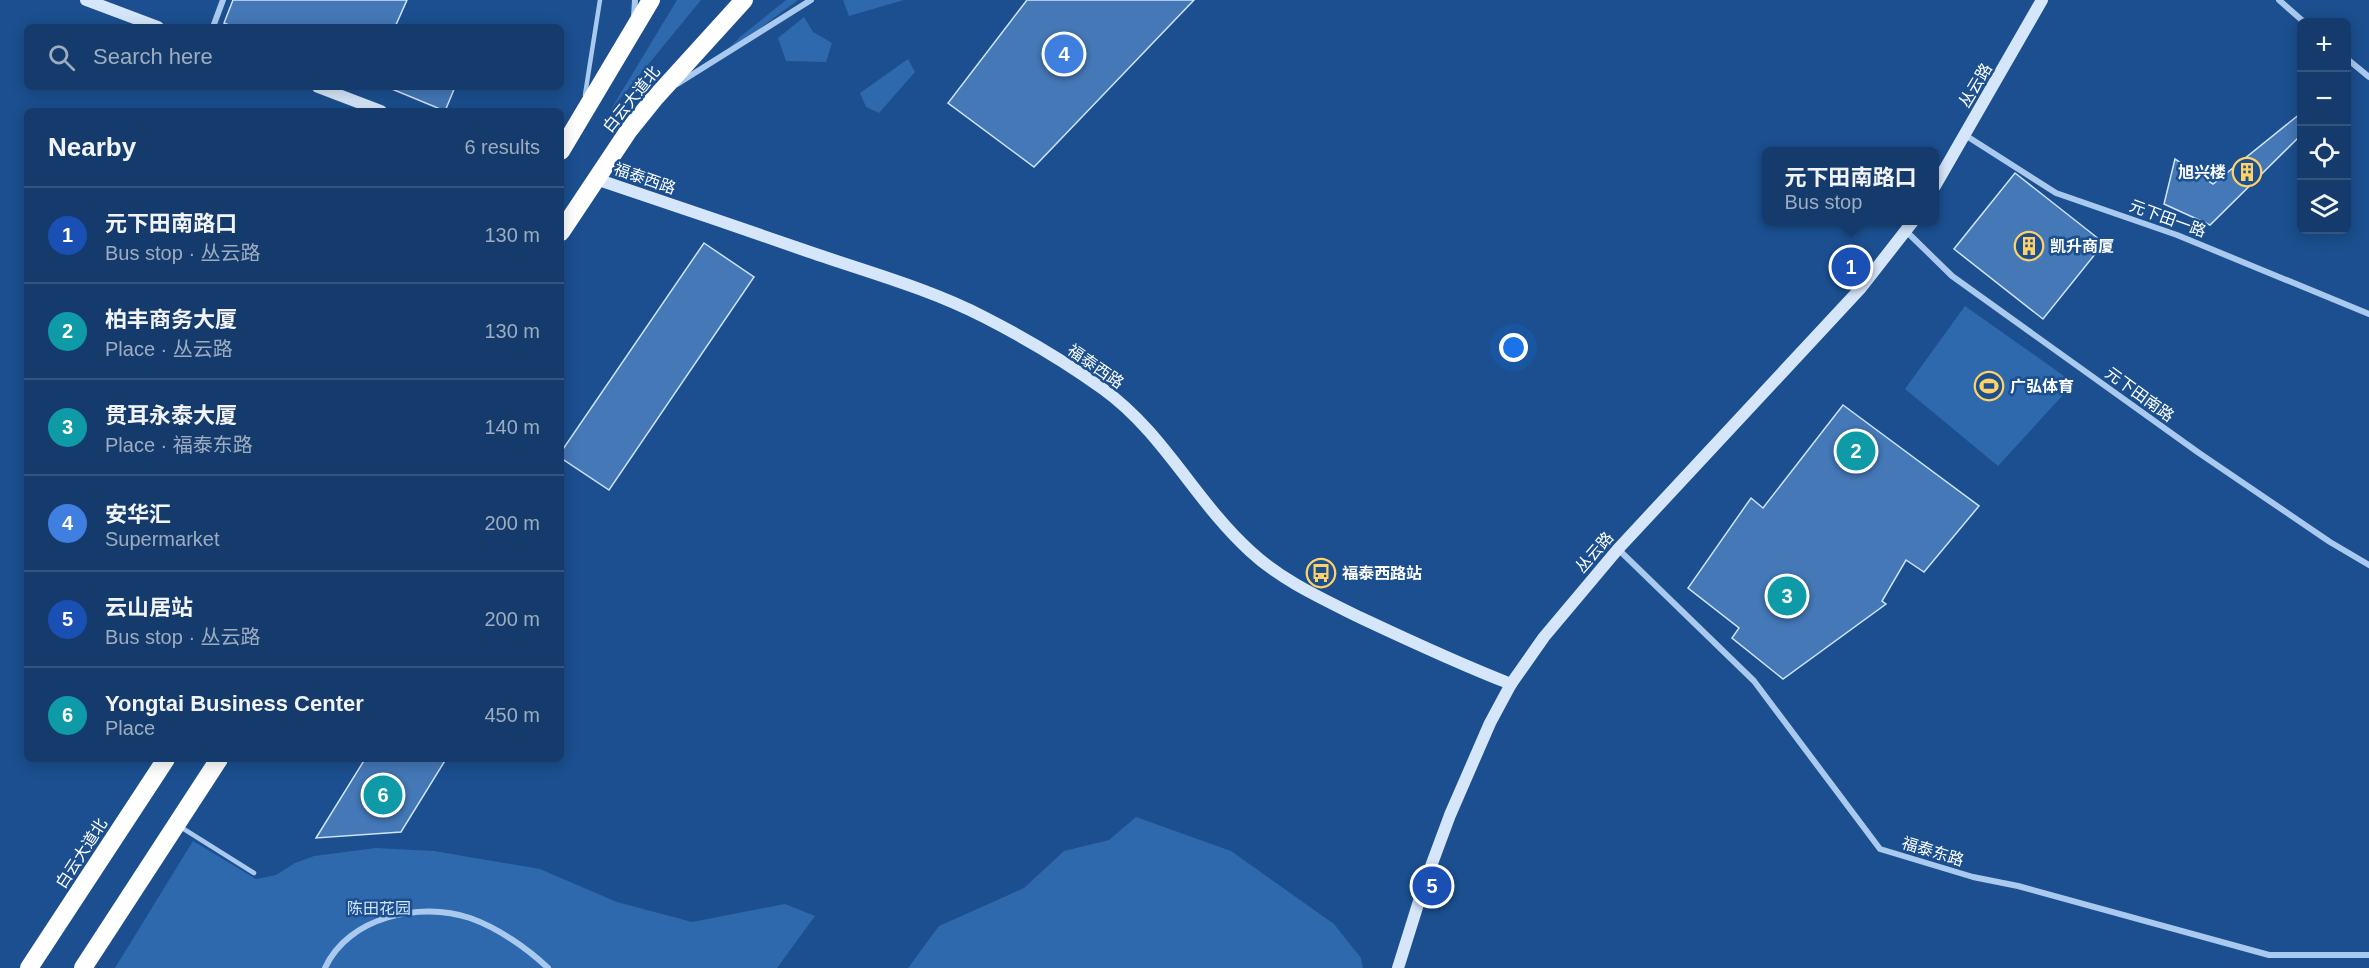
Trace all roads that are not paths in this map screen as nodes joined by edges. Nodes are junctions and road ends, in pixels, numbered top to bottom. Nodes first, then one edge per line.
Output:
1 (87, 0) edge
2 (223, 0) edge
3 (600, 0) edge
4 (635, 0) edge
5 (651, 0) edge
6 (744, 0) edge
7 (811, 0) edge
8 (2042, 0) edge
9 (2279, 0) edge
10 (2299, 18) edge
11 (150, 24) edge
12 (214, 24) edge
13 (634, 31) junction
14 (2351, 62) edge
15 (2369, 77) edge
16 (326, 90) edge
17 (654, 99) junction
18 (373, 108) edge
19 (583, 114) junction
20 (1965, 134) junction
21 (564, 146) edge
22 (596, 179) junction
23 (1939, 179) edge
24 (1911, 225) edge
25 (564, 227) edge
26 (1907, 231) junction
27 (2369, 314) edge
28 (1618, 549) junction
29 (2369, 565) edge
30 (1511, 684) junction
31 (164, 762) edge
32 (217, 762) edge
33 (177, 825) junction
34 (254, 873) dead end
35 (2369, 955) edge
36 (29, 968) edge
37 (83, 968) edge
38 (325, 968) edge
39 (548, 968) edge
40 (1398, 968) edge

1 - 11 street
2 - 12 street
3 - 19 lane
4 - 13 street
5 - 13 highway, 白云大道北
6 - 17 highway, 白云大道北
7 - 17 street
8 - 20 street, 丛云路
9 - 10 street
13 - 19 highway, 白云大道北
14 - 15 street
16 - 18 street
17 - 22 highway, 白云大道北
19 - 21 highway, 白云大道北
20 - 23 street, 丛云路
20 - 27 street, 元下田一路
22 - 25 highway, 白云大道北
22 - 30 street, 福泰西路
24 - 26 street, 丛云路
26 - 28 street, 丛云路
26 - 29 street, 元下田南路
28 - 30 street, 丛云路
28 - 35 street, 福泰东路
30 - 40 street, 丛云路
31 - 36 highway, 白云大道北
32 - 33 highway
33 - 34 lane
33 - 37 highway
38 - 39 street

